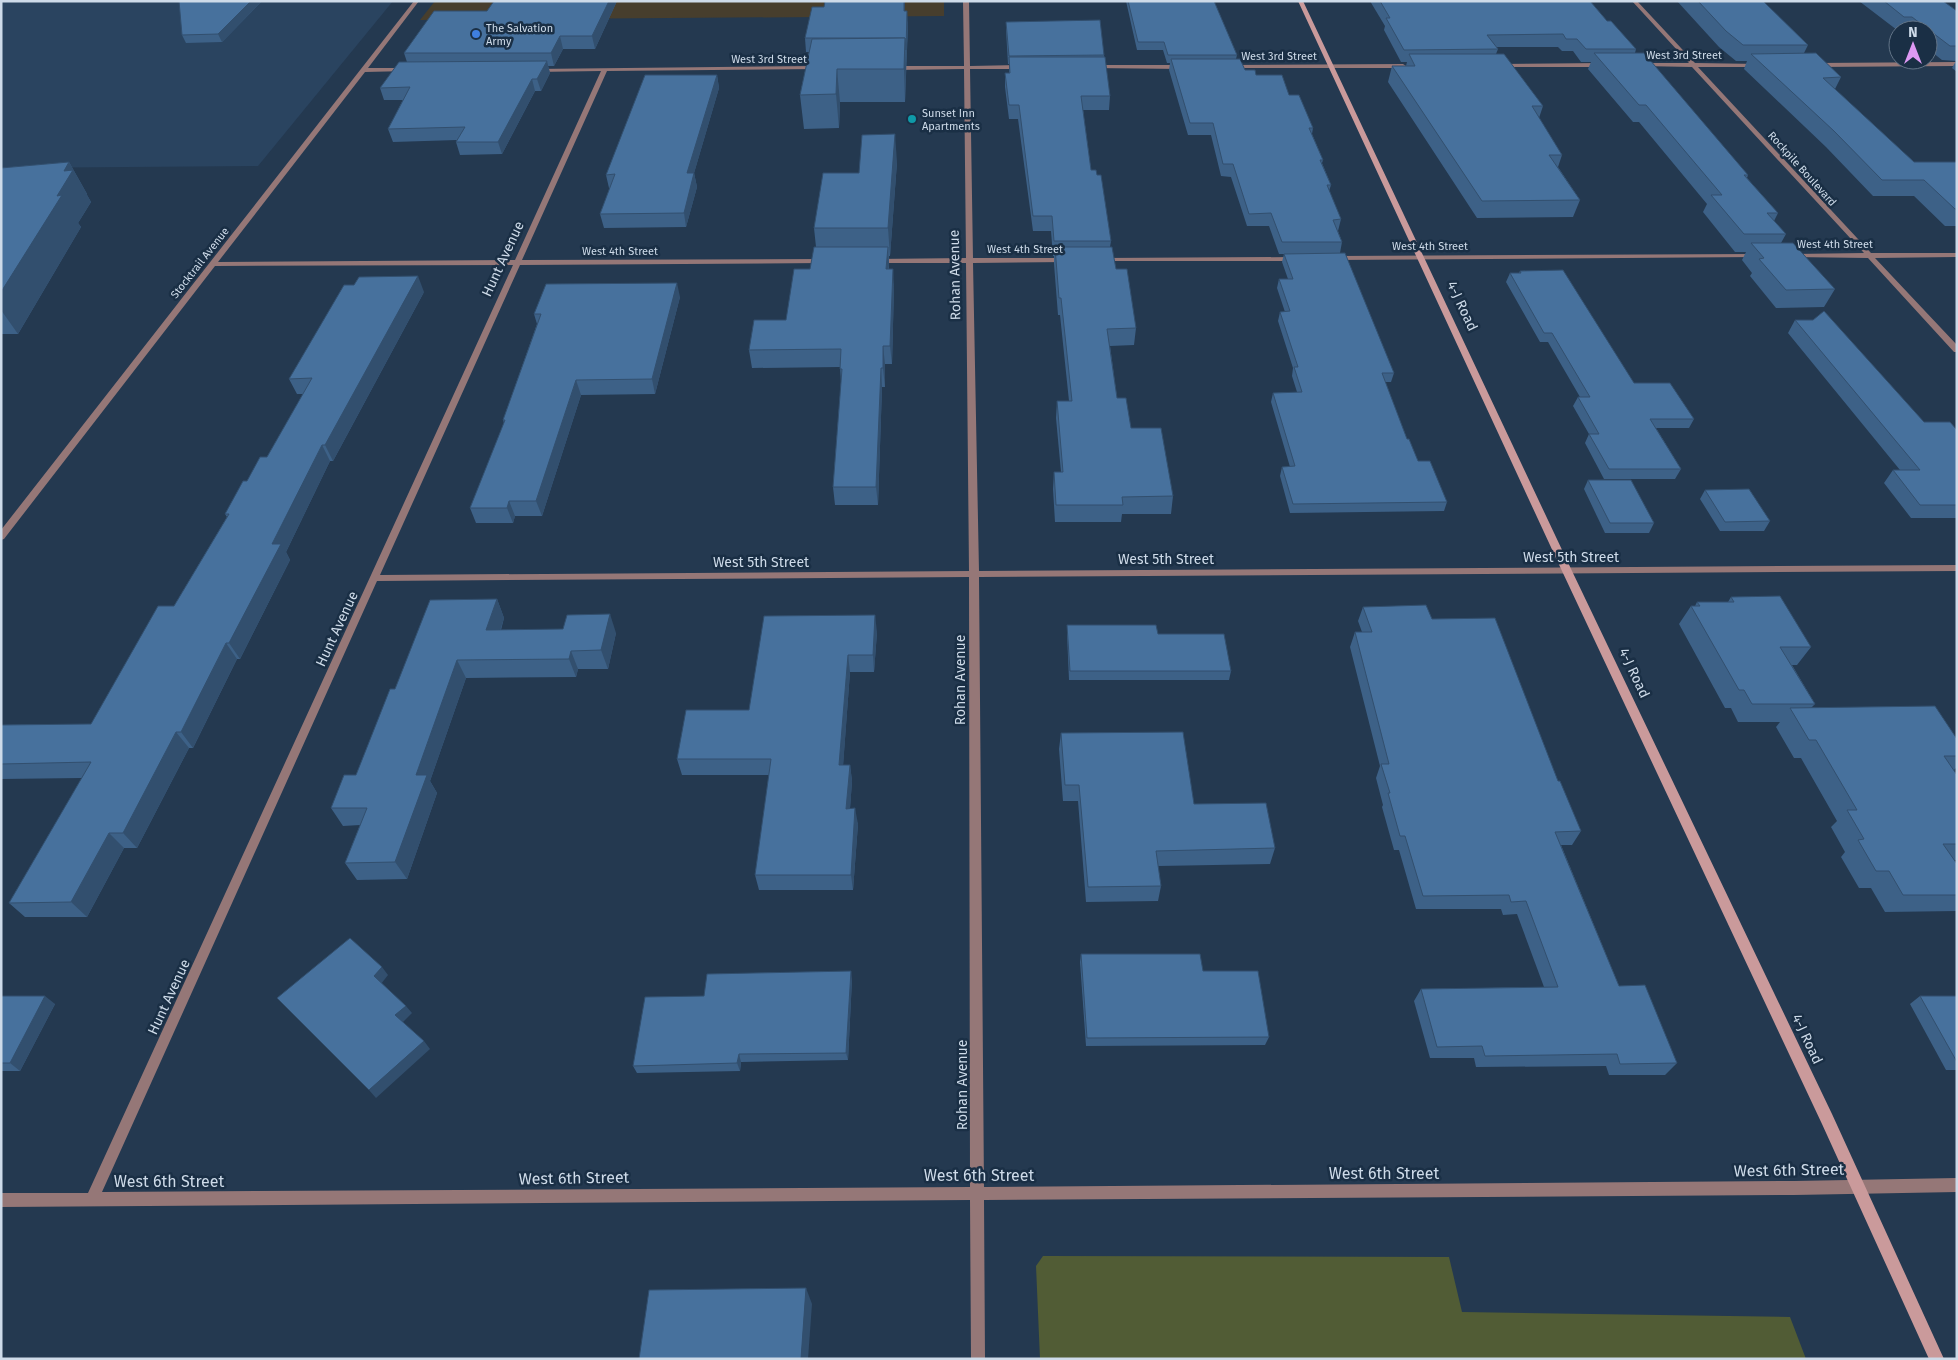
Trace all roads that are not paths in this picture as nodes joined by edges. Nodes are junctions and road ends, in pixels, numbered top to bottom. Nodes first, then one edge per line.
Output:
1 (417, 1) edge
2 (966, 1) edge
3 (1300, 1) edge
4 (1634, 1) edge
5 (1957, 64) edge
6 (1613, 65) edge
7 (1632, 65) edge
8 (1693, 65) junction
9 (1762, 65) edge
10 (1810, 65) edge
11 (1329, 66) junction
12 (1412, 66) edge
13 (1490, 66) edge
14 (968, 67) junction
15 (1028, 67) edge
16 (1086, 67) edge
17 (1192, 67) edge
18 (1221, 67) edge
19 (825, 68) edge
20 (890, 68) edge
21 (605, 69) junction
22 (362, 70) junction
23 (412, 70) edge
24 (528, 70) edge
25 (1868, 255) junction
26 (1957, 255) edge
27 (1769, 256) edge
28 (1789, 256) edge
29 (1330, 258) edge
30 (1421, 258) junction
31 (1300, 259) edge
32 (968, 260) junction
33 (1075, 260) edge
34 (1094, 260) edge
35 (832, 261) edge
36 (871, 261) edge
37 (516, 262) junction
38 (213, 264) junction
39 (1957, 350) edge
40 (1, 537) edge
41 (1957, 568) edge
42 (1567, 570) junction
43 (974, 574) junction
44 (375, 578) junction
45 (1957, 1185) edge
46 (1858, 1187) junction
47 (977, 1192) junction
48 (92, 1199) junction
49 (1, 1200) edge
50 (978, 1359) edge
51 (1938, 1359) edge

1 - 22 street, Stocktrail Avenue
2 - 14 street, Rohan Avenue
3 - 11 main road, 4-J Road
4 - 8 street, Rockpile Boulevard
5 - 10 street
6 - 13 street
7 - 8 street, West 3rd Street
8 - 9 street, West 3rd Street
8 - 25 street, Rockpile Boulevard
11 - 12 street, West 3rd Street
11 - 18 street, West 3rd Street
11 - 30 main road, 4-J Road
14 - 15 street
14 - 20 street
14 - 32 street, Rohan Avenue
16 - 17 street
19 - 21 street, West 3rd Street
21 - 24 street, West 3rd Street
21 - 37 street, Hunt Avenue
22 - 23 street
22 - 38 street, Stocktrail Avenue
25 - 26 street, West 4th Street
25 - 28 street, West 4th Street
25 - 39 street, Rockpile Boulevard
27 - 30 street, West 4th Street
29 - 30 street, West 4th Street
30 - 42 main road, 4-J Road
31 - 34 street
32 - 33 street, West 4th Street
32 - 36 street, West 4th Street
32 - 43 street, Rohan Avenue
35 - 37 street, West 4th Street
37 - 38 street, West 4th Street
37 - 44 street, Hunt Avenue
38 - 40 street, Stocktrail Avenue
41 - 42 street, West 5th Street
42 - 43 street, West 5th Street
42 - 46 main road, 4-J Road
43 - 44 street, West 5th Street
43 - 47 street, Rohan Avenue
44 - 48 street, Hunt Avenue
45 - 46 street, West 6th Street
46 - 47 street, West 6th Street
46 - 51 main road, 4-J Road
47 - 48 street, West 6th Street
47 - 50 street, Rohan Avenue
48 - 49 street, West 6th Street

